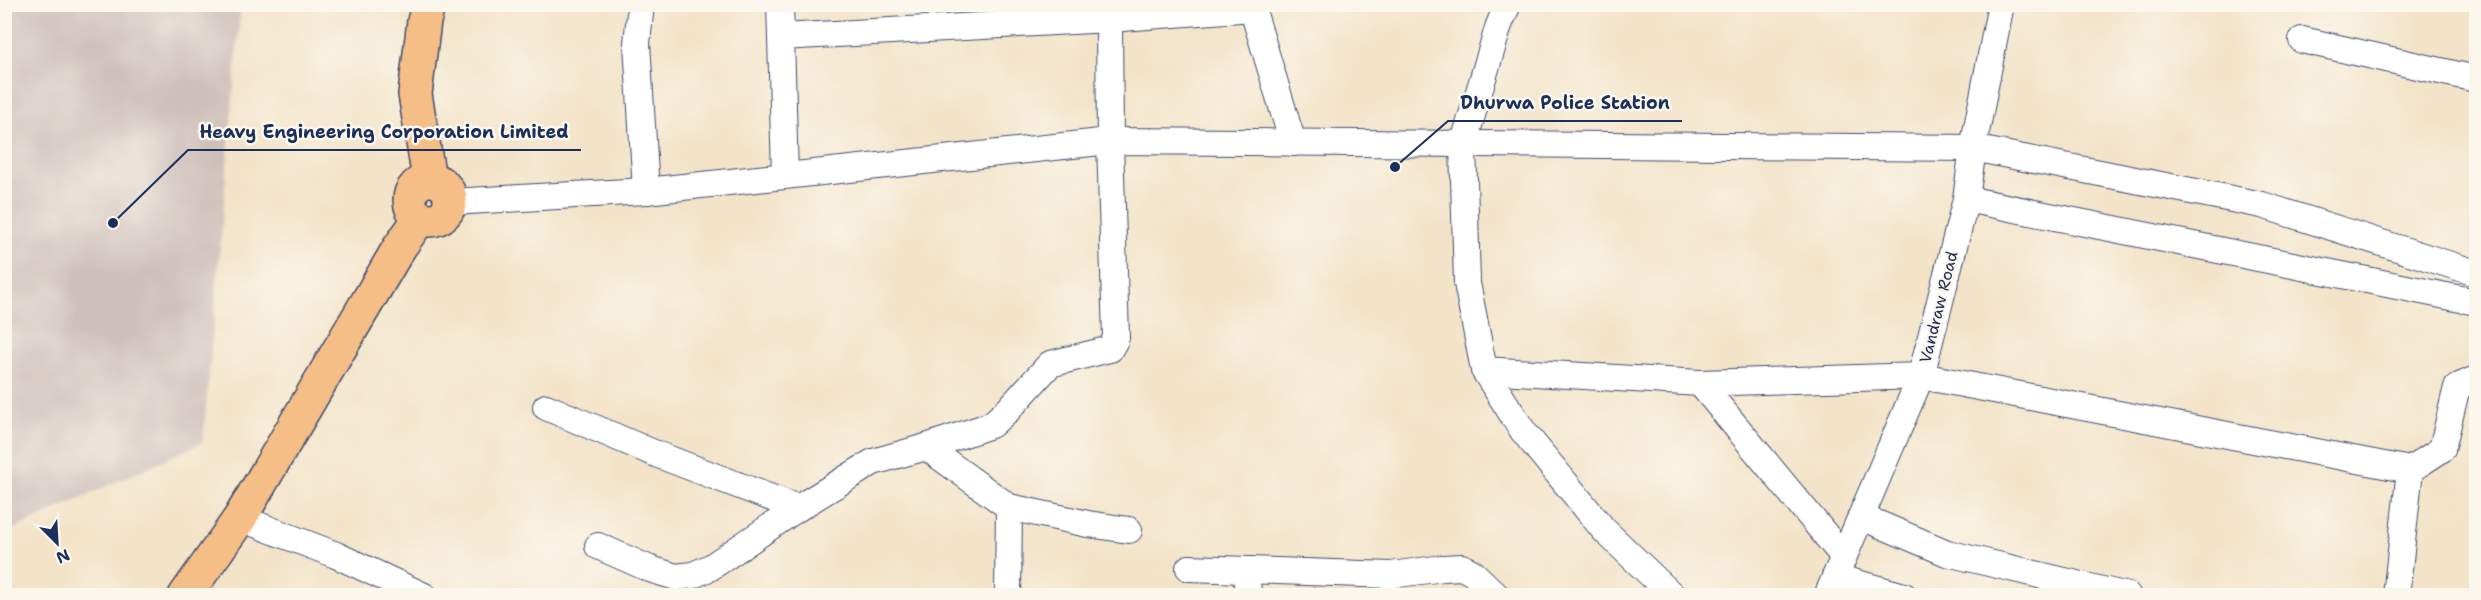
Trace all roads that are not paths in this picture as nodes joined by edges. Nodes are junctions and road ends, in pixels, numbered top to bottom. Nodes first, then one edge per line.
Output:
1 (429, 4) edge
2 (641, 4) edge
3 (780, 4) edge
4 (1508, 4) edge
5 (2001, 4) edge
6 (1252, 6) edge
7 (1109, 19) junction
8 (781, 37) junction
9 (2302, 40) dead end
10 (2476, 79) edge
11 (1110, 141) junction
12 (1293, 143) junction
13 (1463, 145) junction
14 (1973, 148) junction
15 (785, 175) junction
16 (440, 191) junction
17 (646, 191) junction
18 (1966, 199) junction
19 (2476, 273) edge
20 (2476, 302) edge
21 (1484, 370) junction
22 (1921, 376) junction
23 (2476, 379) edge
24 (1700, 383) junction
25 (546, 407) dead end
26 (926, 447) junction
27 (2410, 470) junction
28 (1009, 507) junction
29 (798, 508) junction
30 (1862, 517) junction
31 (240, 518) junction
32 (1129, 530) dead end
33 (598, 546) dead end
34 (1189, 568) dead end
35 (1835, 576) edge
36 (1247, 584) edge
37 (185, 596) edge
38 (424, 596) edge
39 (1008, 596) edge
40 (1497, 596) edge
41 (1673, 596) edge
42 (1904, 596) edge
43 (2128, 596) edge
44 (2396, 596) edge

1 - 16 main road
2 - 17 street
3 - 8 street
4 - 13 street
5 - 14 street, Vandraw Road
6 - 7 street
6 - 12 street
7 - 8 street
7 - 11 street
8 - 15 street
9 - 10 street
11 - 12 street
11 - 15 street
11 - 26 street
12 - 13 street
13 - 14 street
13 - 21 street
14 - 18 street, Vandraw Road
14 - 19 street
15 - 17 street
16 - 17 street
16 - 31 main road
18 - 20 street
18 - 22 street, Vandraw Road
21 - 24 street
21 - 41 street
22 - 24 street
22 - 27 street
22 - 30 street, Vandraw Road
23 - 27 street
24 - 35 street
25 - 29 street
26 - 28 street
26 - 29 street
27 - 44 street
28 - 32 street
28 - 39 street
29 - 33 street
30 - 35 street, Vandraw Road
30 - 43 street
31 - 37 main road
31 - 38 street
34 - 36 street
35 - 42 street
36 - 40 street

